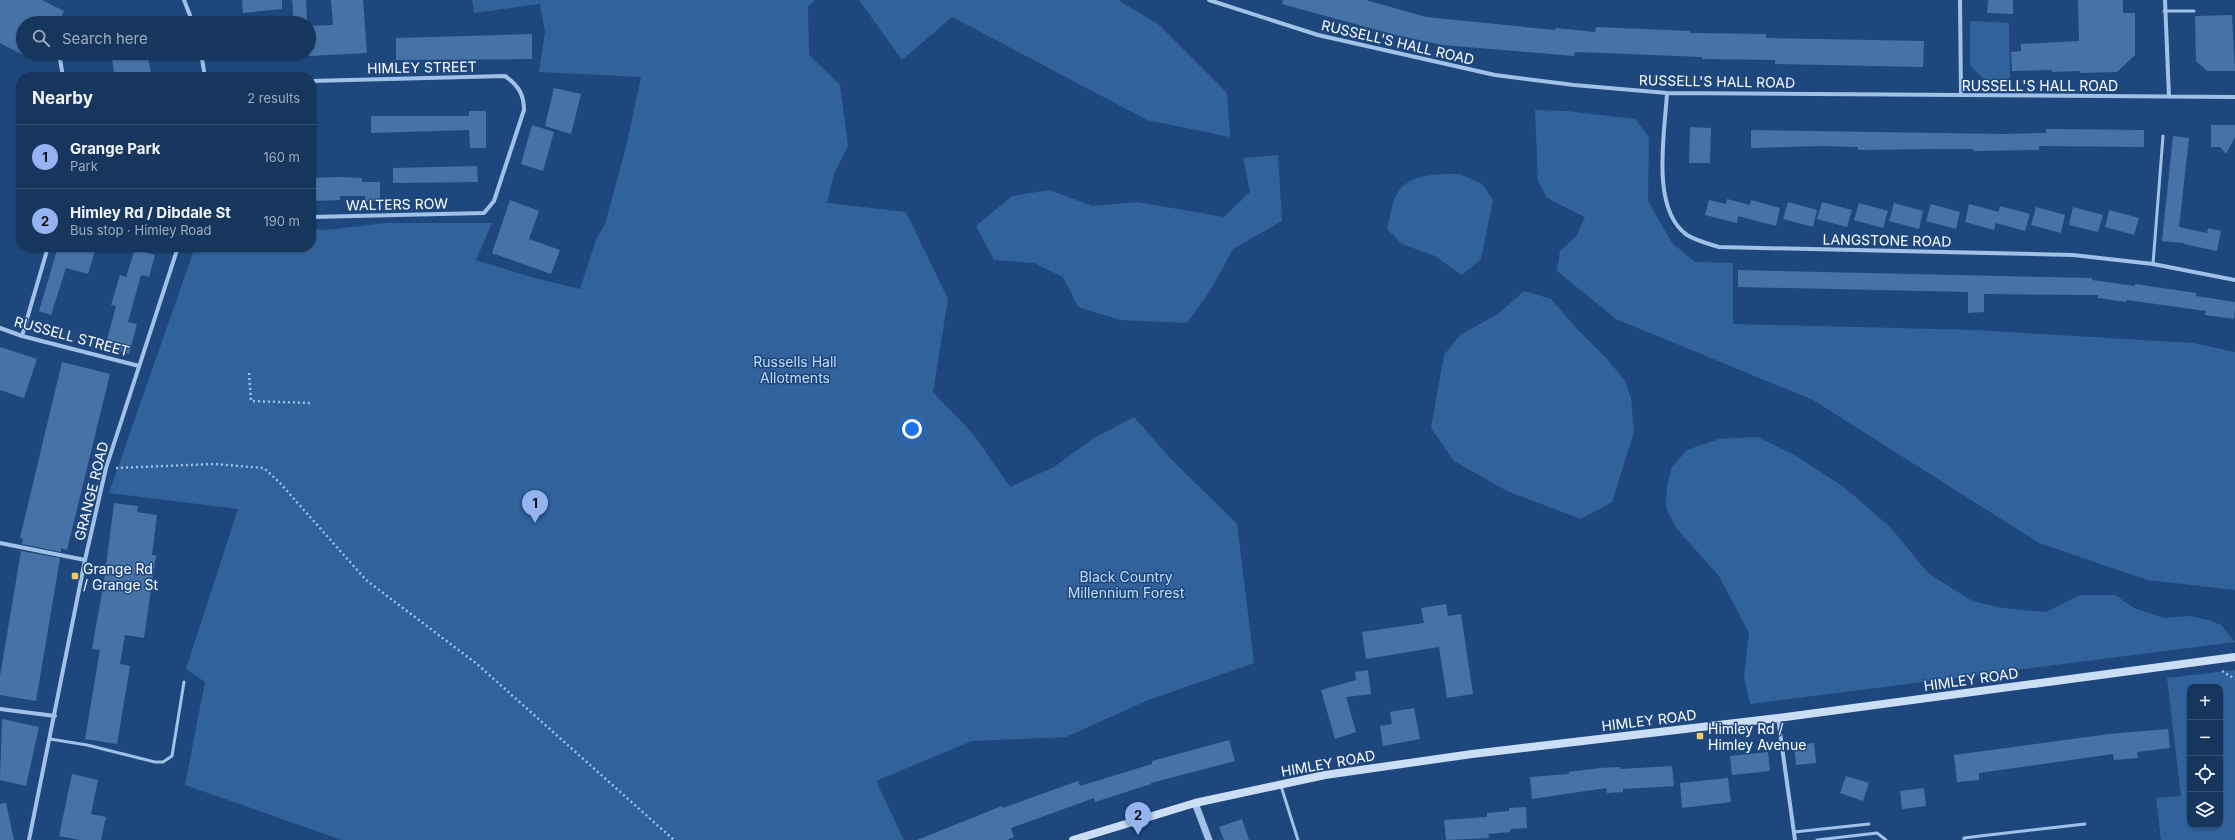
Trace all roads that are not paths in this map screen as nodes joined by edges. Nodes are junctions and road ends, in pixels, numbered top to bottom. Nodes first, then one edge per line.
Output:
1 (184, 0) edge
2 (1208, 0) edge
3 (1960, 0) edge
4 (2165, 0) edge
5 (2164, 10) junction
6 (2194, 11) dead end
7 (190, 16) edge
8 (60, 60) edge
9 (202, 60) edge
10 (62, 72) edge
11 (204, 72) edge
12 (316, 81) edge
13 (1667, 93) junction
14 (1961, 95) junction
15 (2169, 97) junction
16 (2235, 97) edge
17 (2163, 136) dead end
18 (484, 213) joint
19 (316, 217) edge
20 (47, 252) edge
21 (176, 252) edge
22 (2153, 264) junction
23 (2235, 280) edge
24 (0, 328) edge
25 (22, 336) junction
26 (139, 366) junction
27 (0, 543) edge
28 (85, 560) junction
29 (2235, 657) edge
30 (184, 682) dead end
31 (0, 709) edge
32 (55, 716) junction
33 (1778, 718) junction
34 (50, 739) junction
35 (1281, 784) junction
36 (1195, 803) junction
37 (1869, 824) dead end
38 (2085, 824) dead end
39 (1794, 832) junction
40 (30, 840) edge
41 (1073, 840) edge
42 (1209, 840) edge
43 (1298, 840) edge
44 (1795, 840) edge
45 (1817, 840) edge
46 (1886, 840) edge
47 (1964, 840) edge

1 - 7 street
2 - 13 street, RUSSELL'S HALL ROAD
3 - 14 street
4 - 5 street
5 - 6 lane
5 - 15 street
8 - 10 street
9 - 11 street
12 - 18 street, HIMLEY STREET
13 - 14 street, RUSSELL'S HALL ROAD
13 - 22 street, LANGSTONE ROAD
14 - 15 street, RUSSELL'S HALL ROAD
15 - 16 street, RUSSELL'S HALL ROAD
17 - 22 lane
18 - 19 street, WALTERS ROW
20 - 25 street
21 - 26 street, GRANGE ROAD
22 - 23 street, LANGSTONE ROAD
24 - 25 street, RUSSELL STREET
25 - 26 street, RUSSELL STREET
26 - 28 street, GRANGE ROAD
27 - 28 street
28 - 32 street, GRANGE ROAD
29 - 33 main road, HIMLEY ROAD
30 - 34 lane
31 - 32 street
32 - 34 street, GRANGE ROAD
33 - 35 main road, HIMLEY ROAD
33 - 39 street
34 - 40 street, GRANGE ROAD
35 - 36 main road, HIMLEY ROAD
35 - 43 lane
36 - 41 main road, HIMLEY ROAD
36 - 42 street
37 - 39 lane
38 - 47 lane
39 - 44 street
45 - 46 lane

